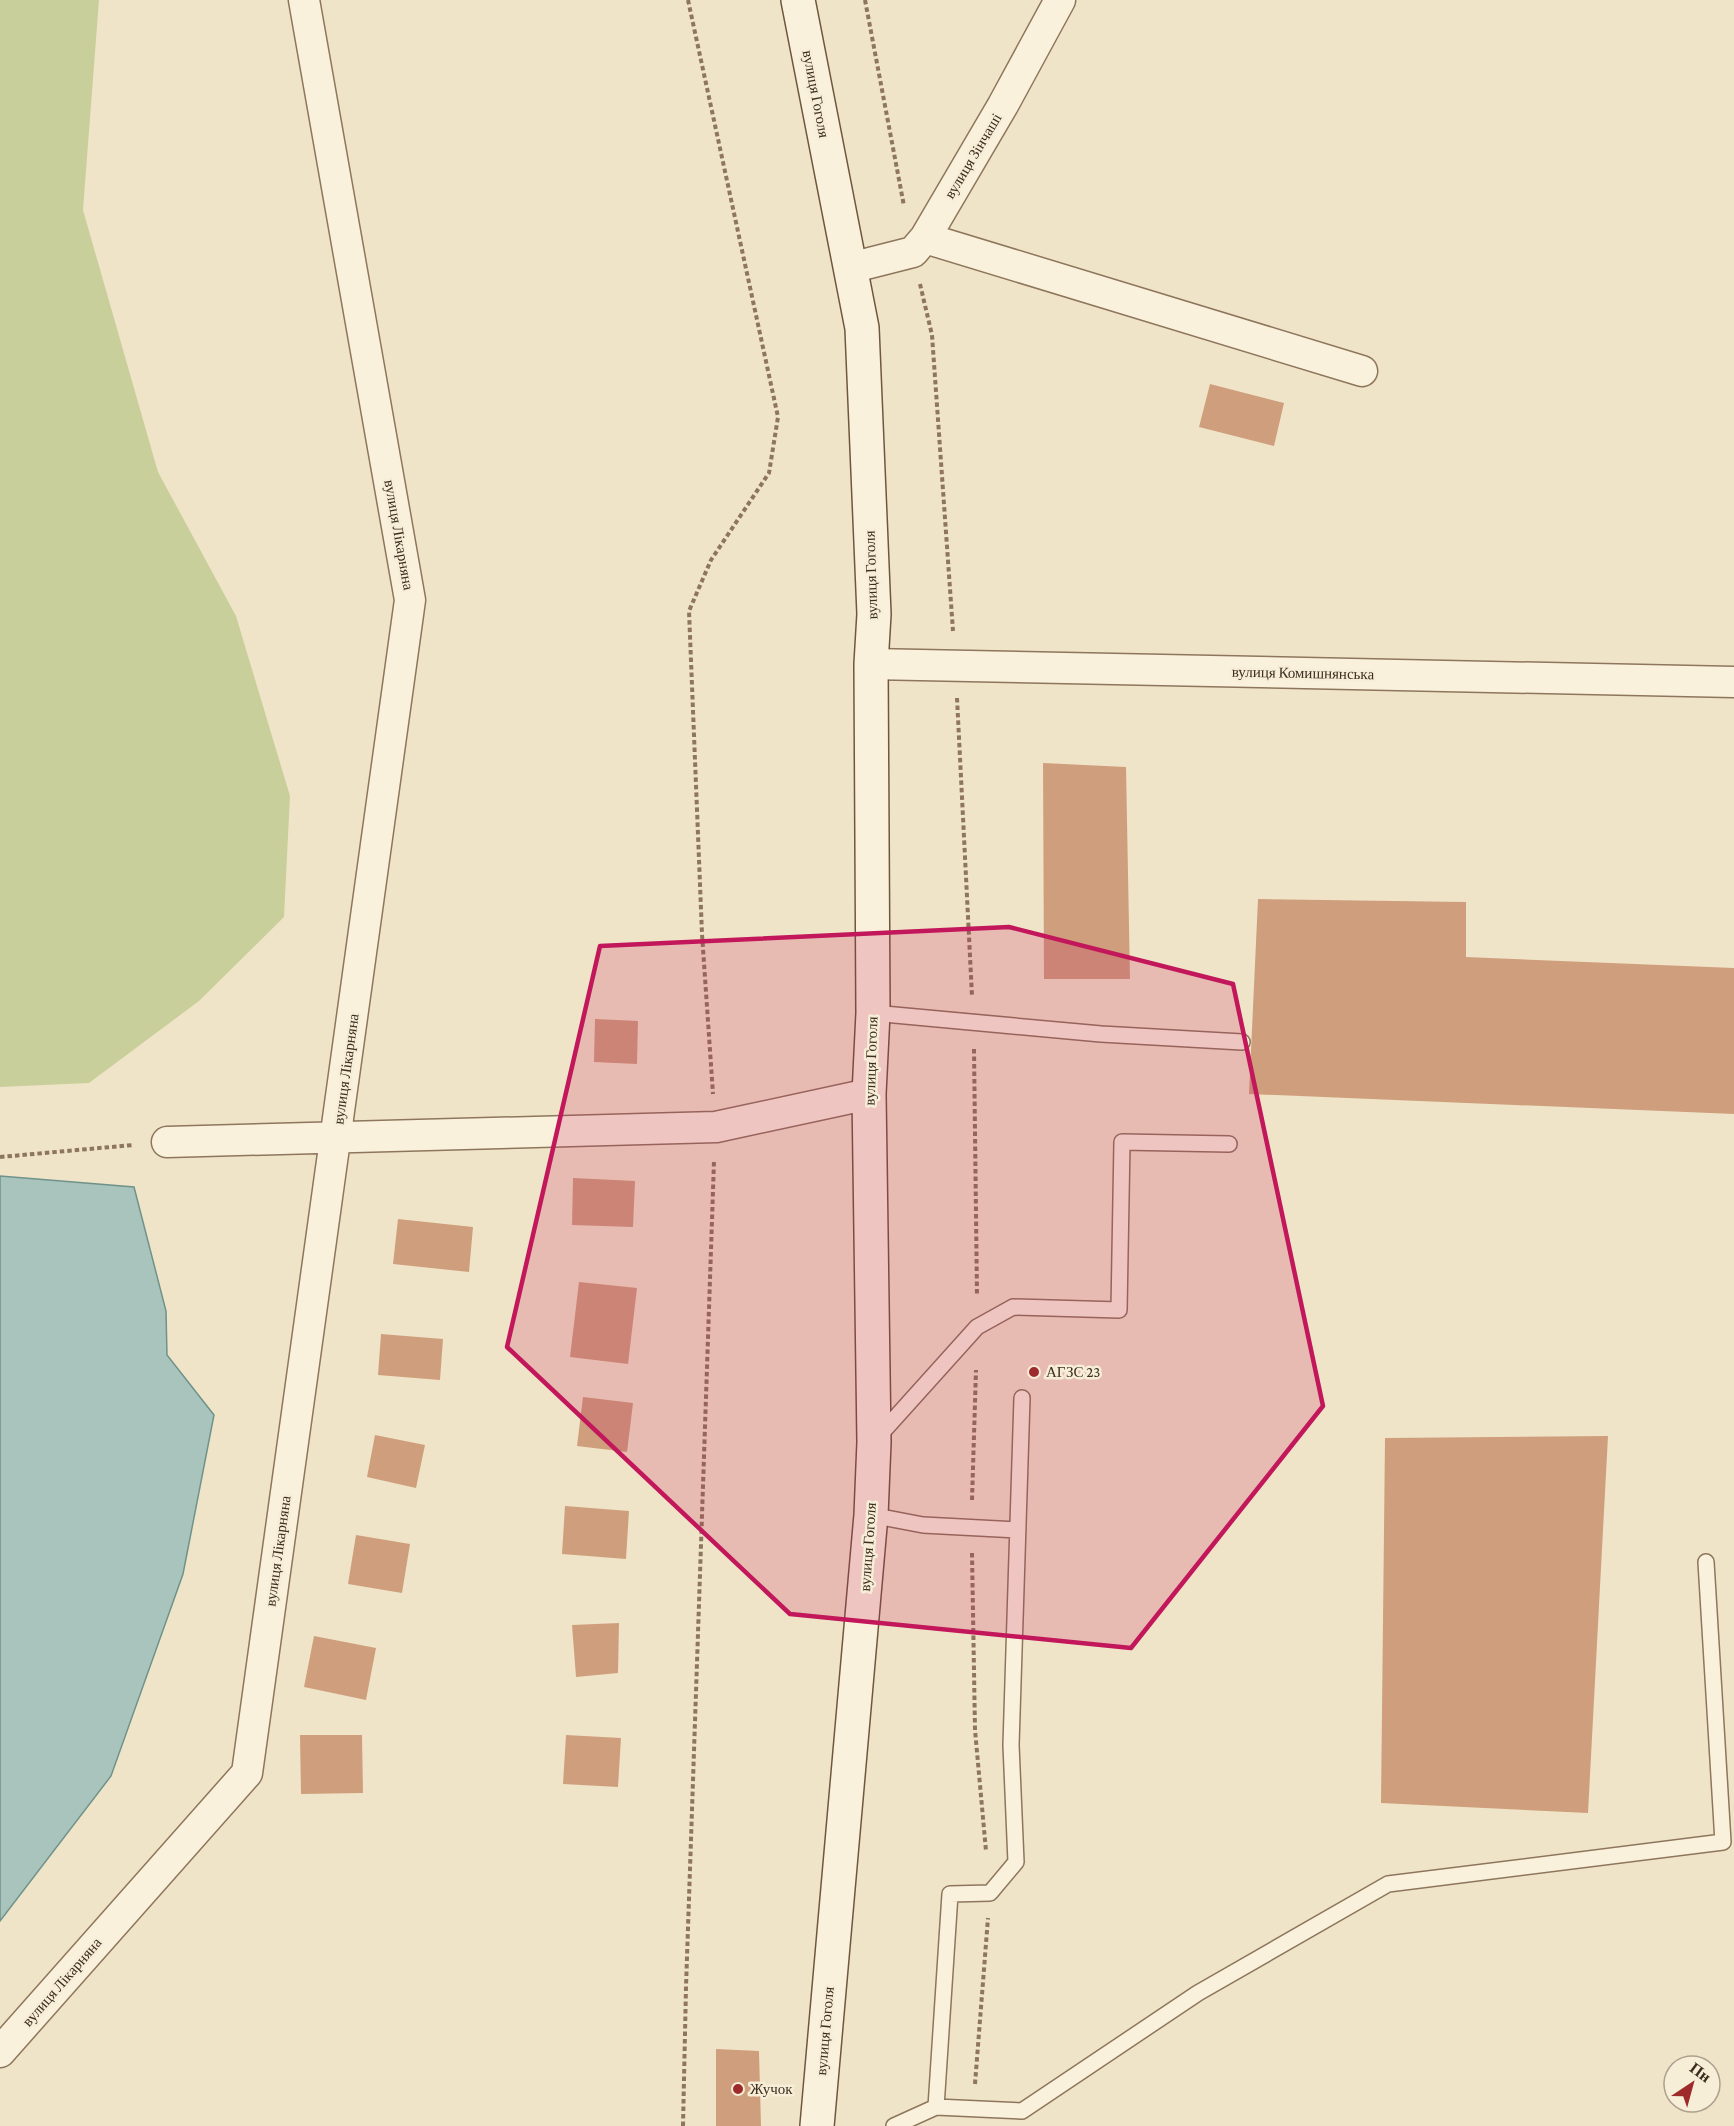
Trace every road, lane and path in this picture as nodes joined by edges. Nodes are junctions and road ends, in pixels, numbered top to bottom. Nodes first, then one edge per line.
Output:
1 (304, 0) edge
2 (688, 0) edge
3 (798, 0) edge
4 (866, 0) edge
5 (1060, 0) edge
6 (919, 245) junction
7 (850, 268) junction
8 (1362, 371) dead end
9 (871, 664) junction
10 (956, 666) junction
11 (1734, 682) edge
12 (873, 1013) junction
13 (973, 1023) junction
14 (1242, 1042) dead end
15 (868, 1094) junction
16 (716, 1127) junction
17 (336, 1137) junction
18 (166, 1142) joint
19 (1229, 1144) dead end
20 (0, 1157) edge
21 (977, 1327) junction
22 (1022, 1398) dead end
23 (874, 1442) junction
24 (872, 1515) junction
25 (971, 1528) junction
26 (1018, 1530) junction
27 (1706, 1562) dead end
28 (990, 1893) junction
29 (0, 2052) edge
30 (936, 2107) junction
31 (973, 2109) junction
32 (683, 2126) edge
33 (817, 2126) edge
34 (894, 2126) edge

1 - 17 street, вулиця Лікарняна
2 - 16 path
3 - 7 street, вулиця Гоголя
4 - 6 path
5 - 6 street, вулиця Зінчаші
6 - 7 street
6 - 8 street
6 - 10 path
7 - 9 street, вулиця Гоголя
9 - 10 street, вулиця Комишнянська
9 - 12 street, вулиця Гоголя
10 - 11 street, вулиця Комишнянська
10 - 13 path
12 - 13 lane
12 - 15 street, вулиця Гоголя
13 - 14 lane
13 - 21 path
15 - 16 street
15 - 23 street, вулиця Гоголя
16 - 17 street
16 - 32 path
17 - 18 street
17 - 29 street, вулиця Лікарняна
18 - 20 path
19 - 21 lane
21 - 23 lane
21 - 25 path
22 - 26 lane
23 - 24 street, вулиця Гоголя
24 - 25 lane
24 - 33 street, вулиця Гоголя
25 - 26 lane
25 - 28 path
26 - 28 lane
27 - 31 lane
28 - 30 lane
28 - 31 path
30 - 31 lane
30 - 34 lane

